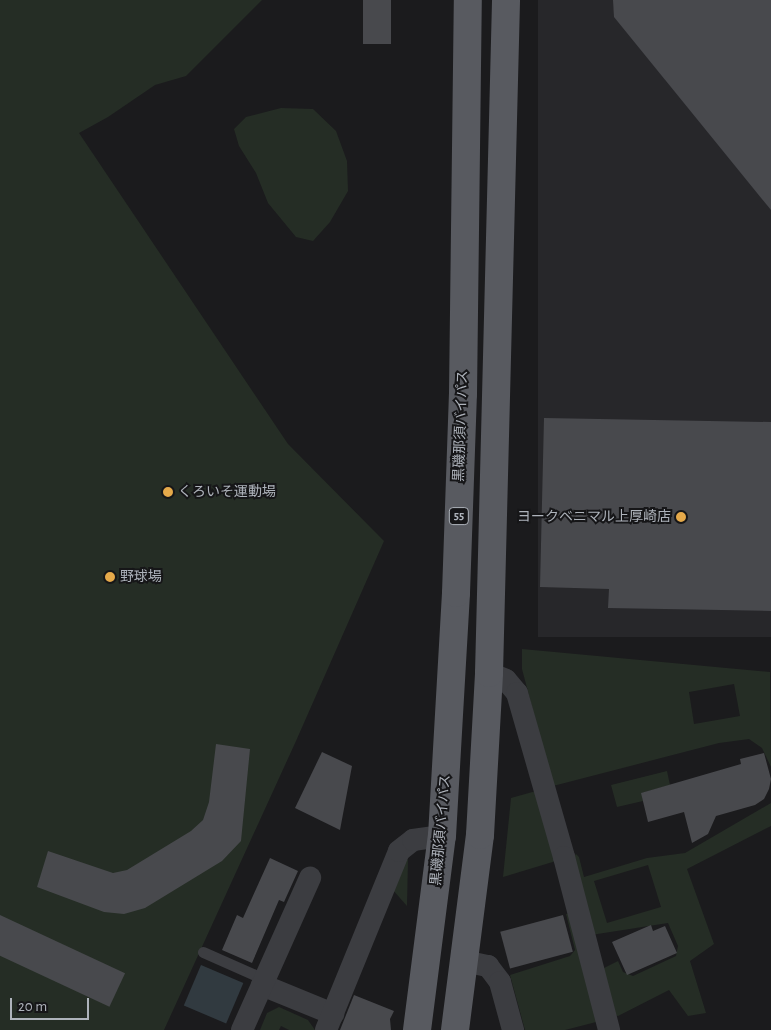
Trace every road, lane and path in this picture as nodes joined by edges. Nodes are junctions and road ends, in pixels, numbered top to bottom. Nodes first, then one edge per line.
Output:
1 (468, 0) edge
2 (506, 0) edge
3 (489, 673) junction
4 (442, 836) junction
5 (310, 878) dead end
6 (202, 952) dead end
7 (464, 961) junction
8 (263, 982) junction
9 (330, 1022) edge
10 (242, 1030) edge
11 (417, 1030) edge
12 (455, 1030) edge
13 (513, 1030) edge
14 (609, 1030) edge

1 - 4 main road, 黒磯那須バイパス / 55
2 - 3 main road
3 - 7 main road
3 - 14 street
4 - 9 street
4 - 11 main road, 黒磯那須バイパス / 55
5 - 8 street
6 - 8 lane
7 - 12 main road
7 - 13 street
8 - 9 street
8 - 10 street

